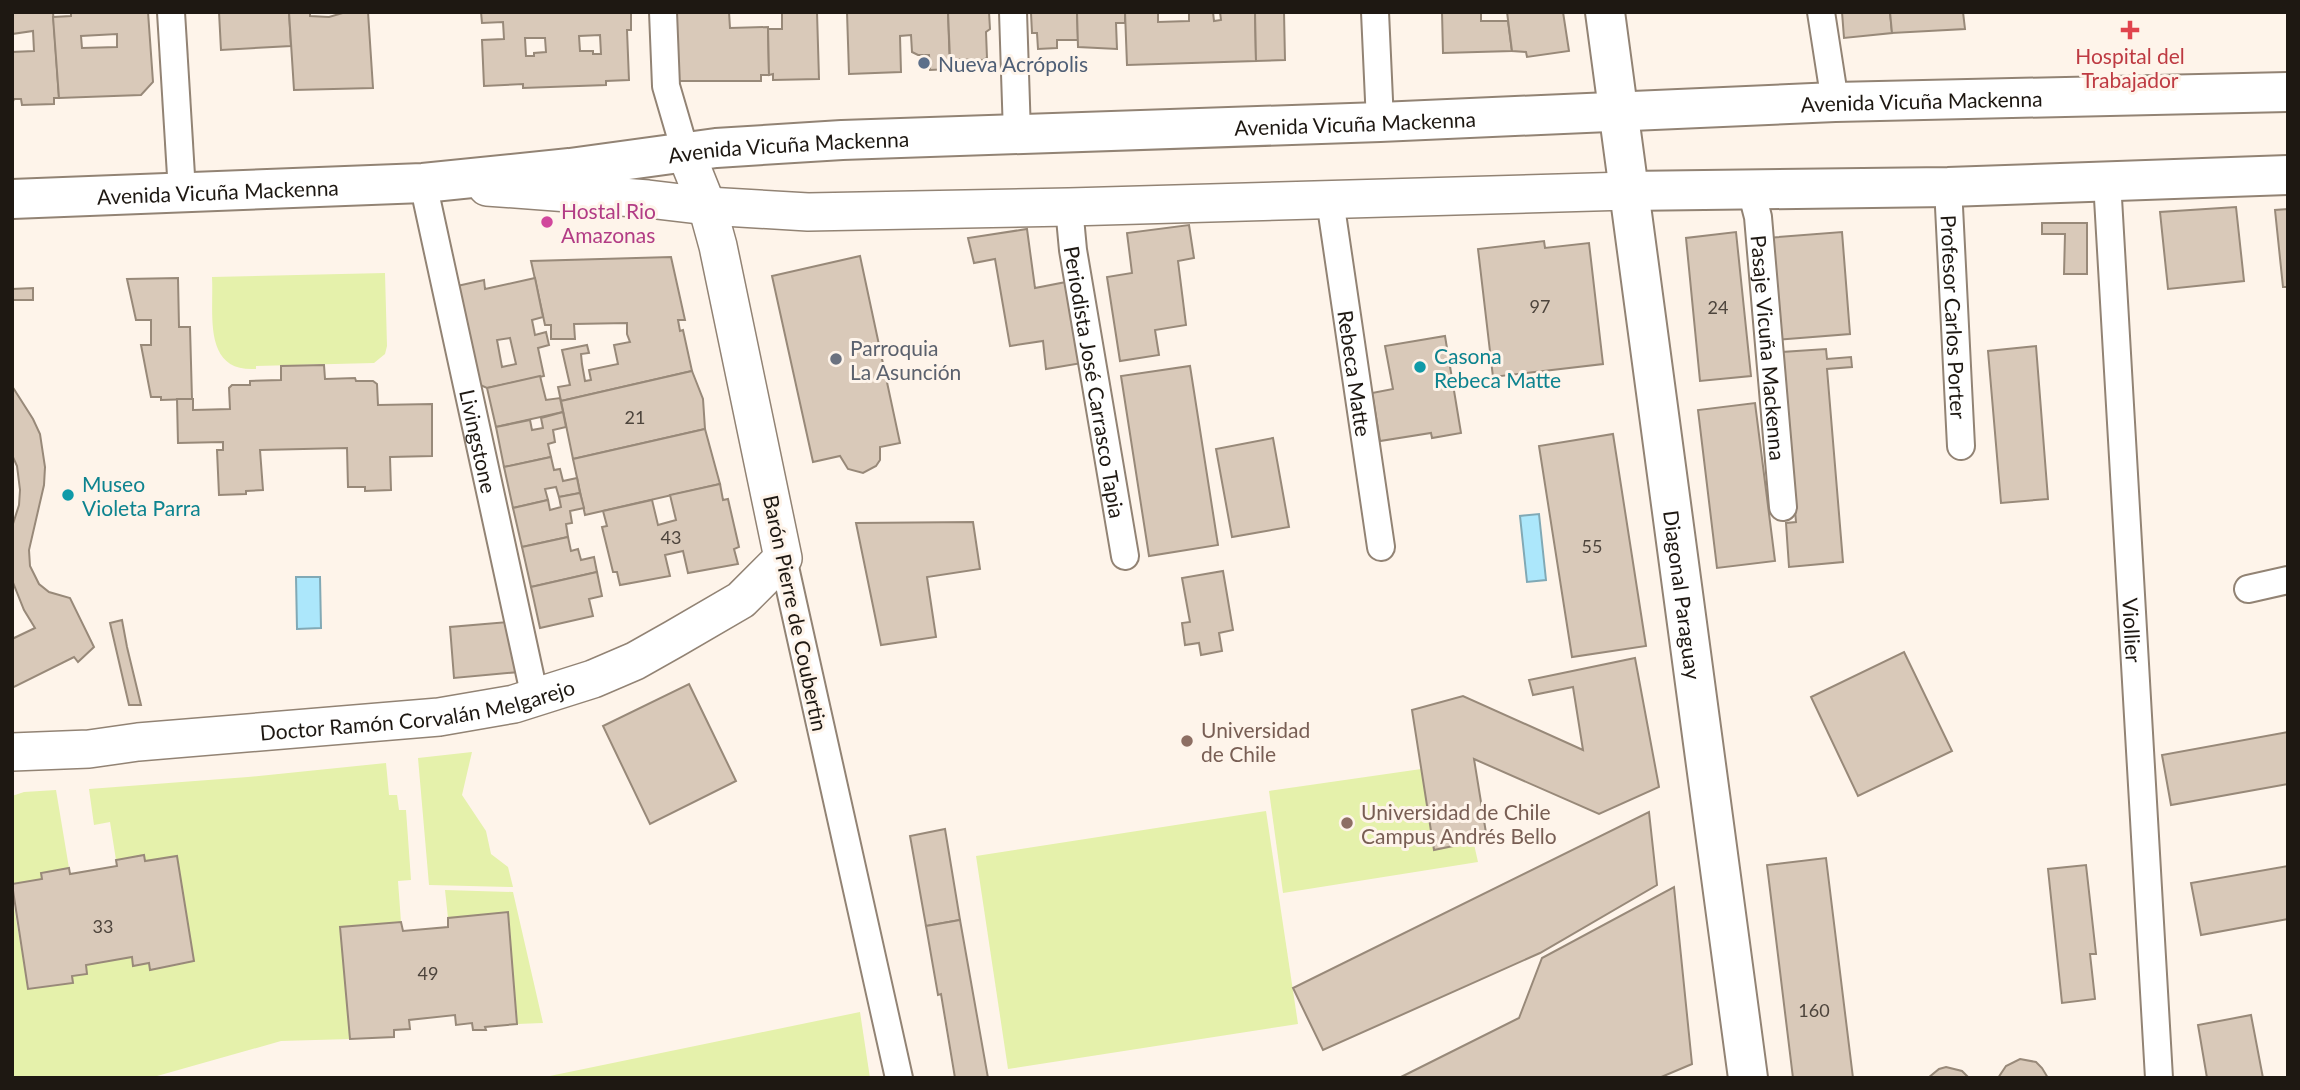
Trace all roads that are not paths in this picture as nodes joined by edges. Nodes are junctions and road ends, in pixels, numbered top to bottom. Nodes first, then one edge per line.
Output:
1 (171, 12) edge
2 (663, 12) edge
3 (1013, 12) edge
4 (1375, 12) edge
5 (1605, 12) edge
6 (1821, 12) edge
7 (2288, 92) edge
8 (1835, 102) junction
9 (1620, 112) junction
10 (1380, 122) junction
11 (1017, 134) junction
12 (685, 152) junction
13 (2288, 175) edge
14 (2107, 181) junction
15 (423, 183) junction
16 (1948, 187) junction
17 (1751, 190) junction
18 (1628, 191) junction
19 (182, 192) junction
20 (12, 199) edge
21 (1330, 201) junction
22 (707, 206) junction
23 (1069, 207) junction
24 (1961, 446) dead end
25 (1783, 507) dead end
26 (1381, 547) dead end
27 (1125, 556) dead end
28 (783, 558) junction
29 (2288, 580) edge
30 (2248, 589) dead end
31 (536, 698) junction
32 (12, 752) edge
33 (899, 1078) edge
34 (1748, 1078) edge
35 (2159, 1078) edge

1 - 19 street
2 - 12 street
3 - 11 street
4 - 10 street
5 - 9 main road, Diagonal Paraguay
6 - 8 street
7 - 8 main road, Avenida Vicuña Mackenna
8 - 9 main road, Avenida Vicuña Mackenna
9 - 10 main road, Avenida Vicuña Mackenna
9 - 18 main road, Diagonal Paraguay
10 - 11 main road, Avenida Vicuña Mackenna
11 - 12 main road, Avenida Vicuña Mackenna
12 - 15 main road, Avenida Vicuña Mackenna
12 - 22 main road, Barón Pierre de Coubertin
13 - 14 main road, Avenida Vicuña Mackenna
14 - 16 main road, Avenida Vicuña Mackenna
14 - 35 street, Viollier
15 - 19 main road, Avenida Vicuña Mackenna
15 - 22 main road, Avenida Vicuña Mackenna
15 - 31 street, Livingstone
16 - 17 main road, Avenida Vicuña Mackenna
16 - 24 street, Profesor Carlos Porter
17 - 18 main road, Avenida Vicuña Mackenna
17 - 25 street, Pasaje Vicuña Mackenna
18 - 21 main road, Avenida Vicuña Mackenna
18 - 34 main road, Diagonal Paraguay
19 - 20 main road, Avenida Vicuña Mackenna
21 - 23 main road, Avenida Vicuña Mackenna
21 - 26 street, Rebeca Matte
22 - 23 main road, Avenida Vicuña Mackenna
22 - 28 main road, Barón Pierre de Coubertin
23 - 27 street, Periodista José Carrasco Tapia
28 - 31 main road, Doctor Ramón Corvalán Melgarejo
28 - 33 street, Barón Pierre de Coubertin
29 - 30 street
31 - 32 main road, Doctor Ramón Corvalán Melgarejo

